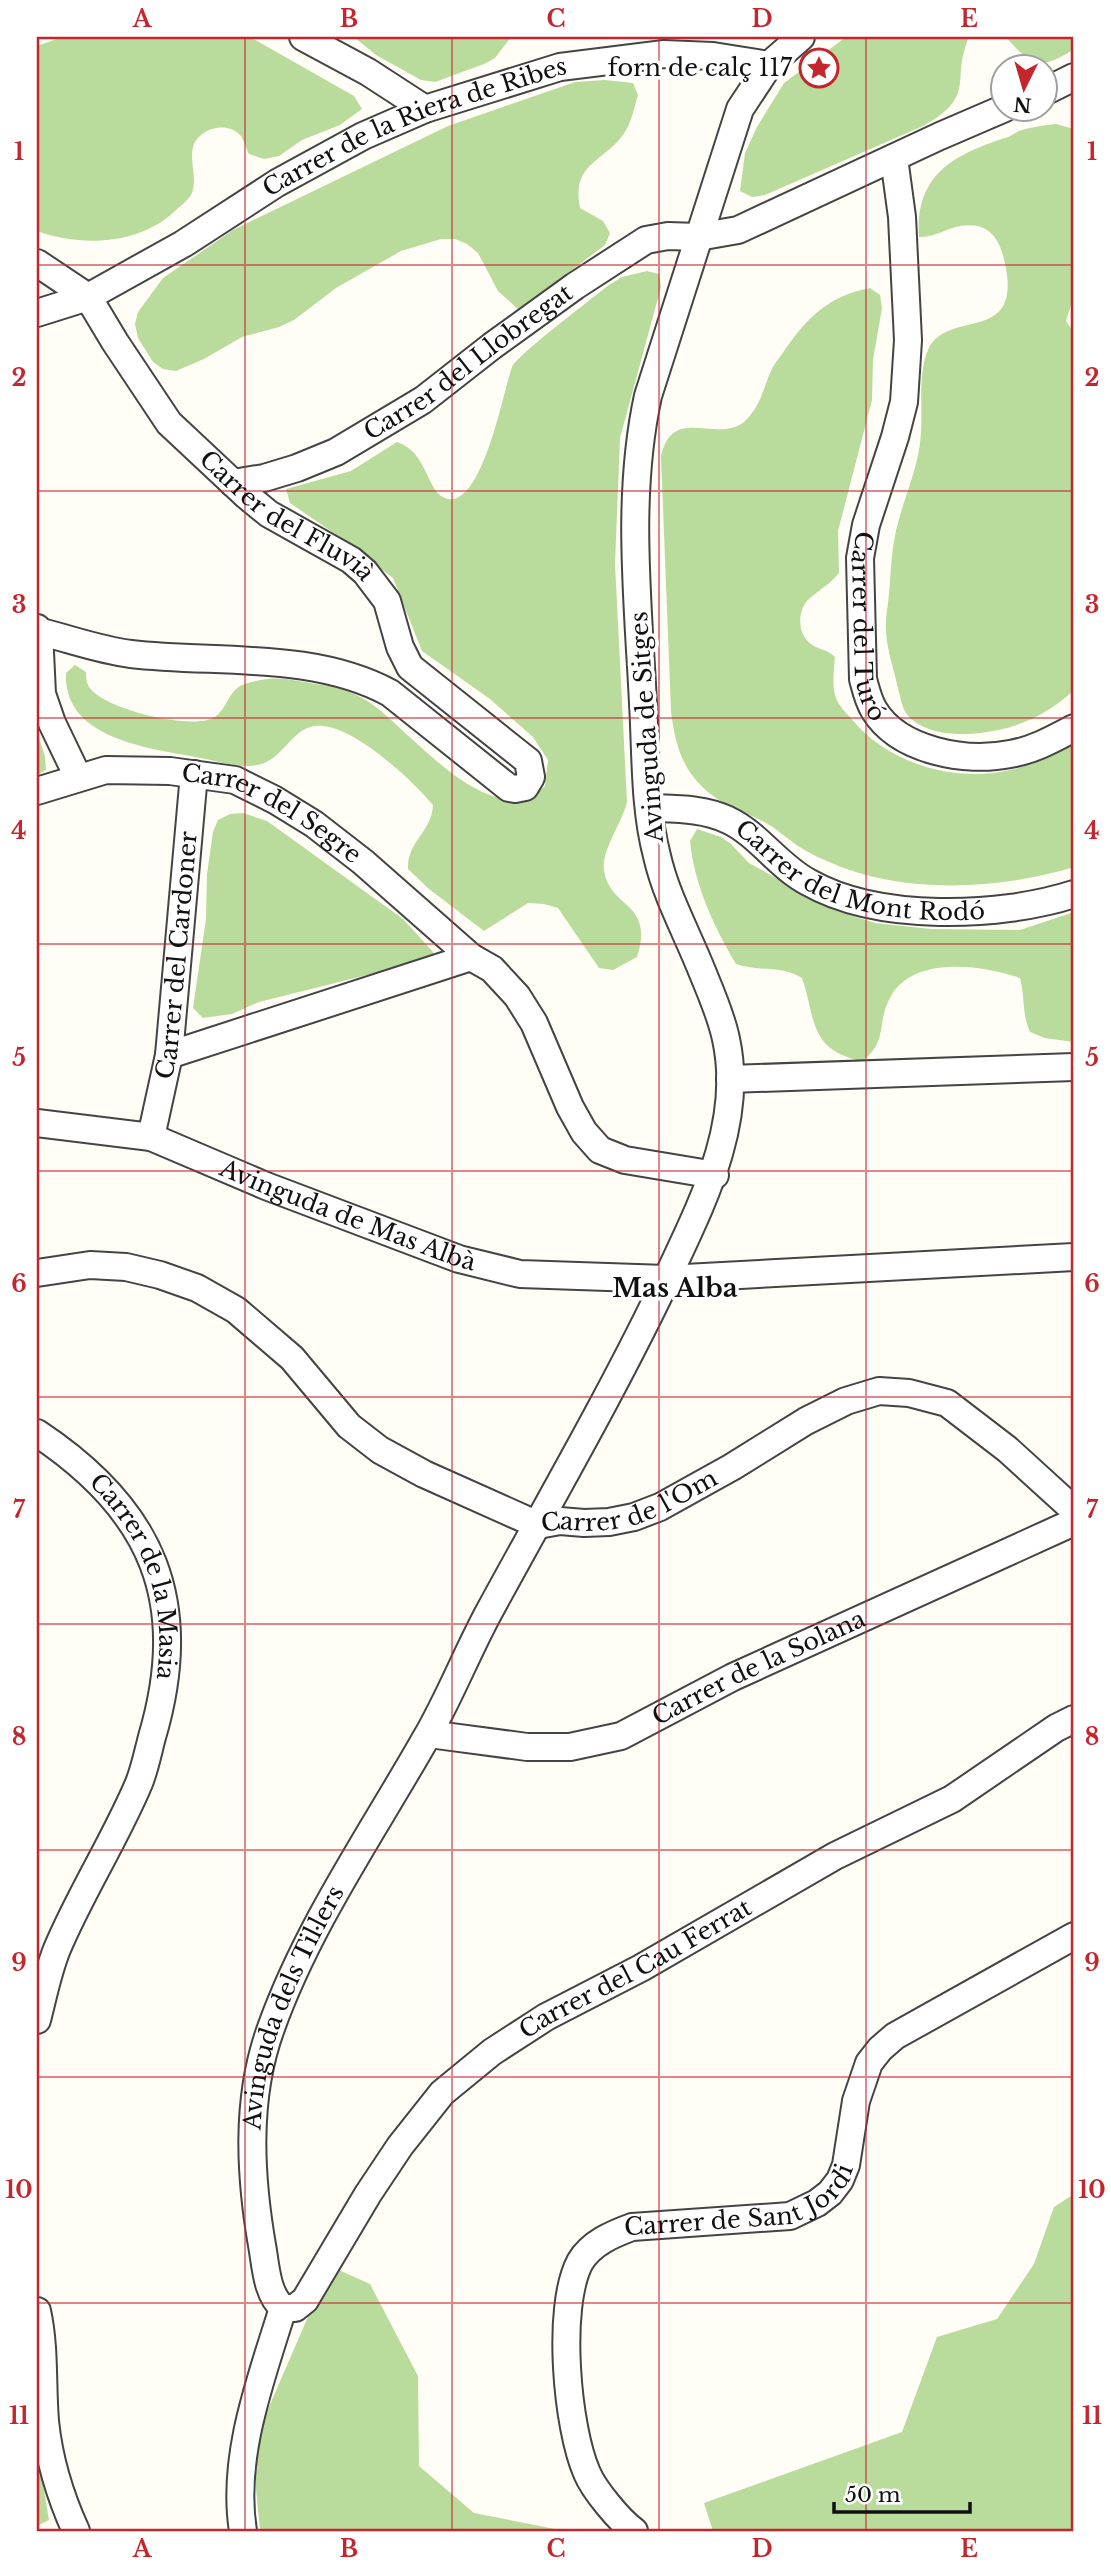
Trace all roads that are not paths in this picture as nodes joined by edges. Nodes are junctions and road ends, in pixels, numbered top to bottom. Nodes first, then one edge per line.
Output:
1 (303, 37) edge
2 (801, 37) edge
3 (769, 65) junction
4 (425, 109) junction
5 (988, 116) edge
6 (894, 158) junction
7 (698, 237) junction
8 (37, 263) edge
9 (88, 297) junction
10 (37, 313) edge
11 (233, 483) junction
12 (37, 630) edge
13 (410, 667) junction
14 (390, 693) junction
15 (1074, 728) edge
16 (194, 774) junction
17 (79, 777) junction
18 (37, 791) edge
19 (649, 808) junction
20 (1074, 894) edge
21 (471, 957) junction
22 (169, 1055) junction
23 (1074, 1067) edge
24 (730, 1079) junction
25 (37, 1122) edge
26 (151, 1137) junction
27 (715, 1175) junction
28 (1074, 1257) edge
29 (37, 1273) edge
30 (666, 1279) junction
31 (37, 1433) edge
32 (1074, 1510) edge
33 (1074, 1522) edge
34 (538, 1525) junction
35 (1074, 1719) edge
36 (429, 1734) junction
37 (1074, 1936) edge
38 (37, 2020) edge
39 (283, 2308) junction
40 (37, 2311) edge
41 (76, 2531) edge
42 (243, 2531) edge
43 (634, 2531) edge

1 - 4 street
2 - 3 street, Avinguda de Sitges
3 - 4 street, Carrer de la Riera de Ribes
3 - 7 street, Avinguda de Sitges
4 - 9 street, Carrer de la Riera de Ribes
5 - 6 street, Carrer del Llobregat
6 - 7 street, Carrer del Llobregat
6 - 15 street, Carrer del Turó
7 - 11 street, Carrer del Llobregat
7 - 19 street, Avinguda de Sitges
8 - 9 street
9 - 10 street, Carrer de la Riera de Ribes
9 - 11 street, Carrer del Fluvià
11 - 13 street, Carrer del Fluvià
12 - 14 street
12 - 17 street
13 - 14 street
13 - 14 street
16 - 17 street, Carrer del Segre
16 - 21 street, Carrer del Segre
16 - 22 street, Carrer del Cardoner
17 - 18 street, Carrer del Segre
19 - 20 street, Carrer del Mont Rodó
19 - 24 street, Avinguda de Sitges
21 - 22 street
21 - 27 street, Carrer del Segre
22 - 26 street, Carrer del Cardoner
23 - 24 street
24 - 27 street, Avinguda de Sitges
25 - 26 street, Avinguda de Mas Albà
26 - 30 street, Avinguda de Mas Albà
27 - 30 street, Avinguda de Sitges
28 - 30 street, Avinguda de Mas Albà
29 - 34 street, Carrer de l'Om
30 - 34 street, Avinguda de Sitges
31 - 38 street, Carrer de la Masia
32 - 34 street, Carrer de l'Om
33 - 36 street, Carrer de la Solana
34 - 36 street, Avinguda dels Til·lers
35 - 39 street, Carrer del Cau Ferrat
36 - 39 street, Avinguda dels Til·lers
37 - 43 street, Carrer de Sant Jordi
39 - 42 street
40 - 41 street

